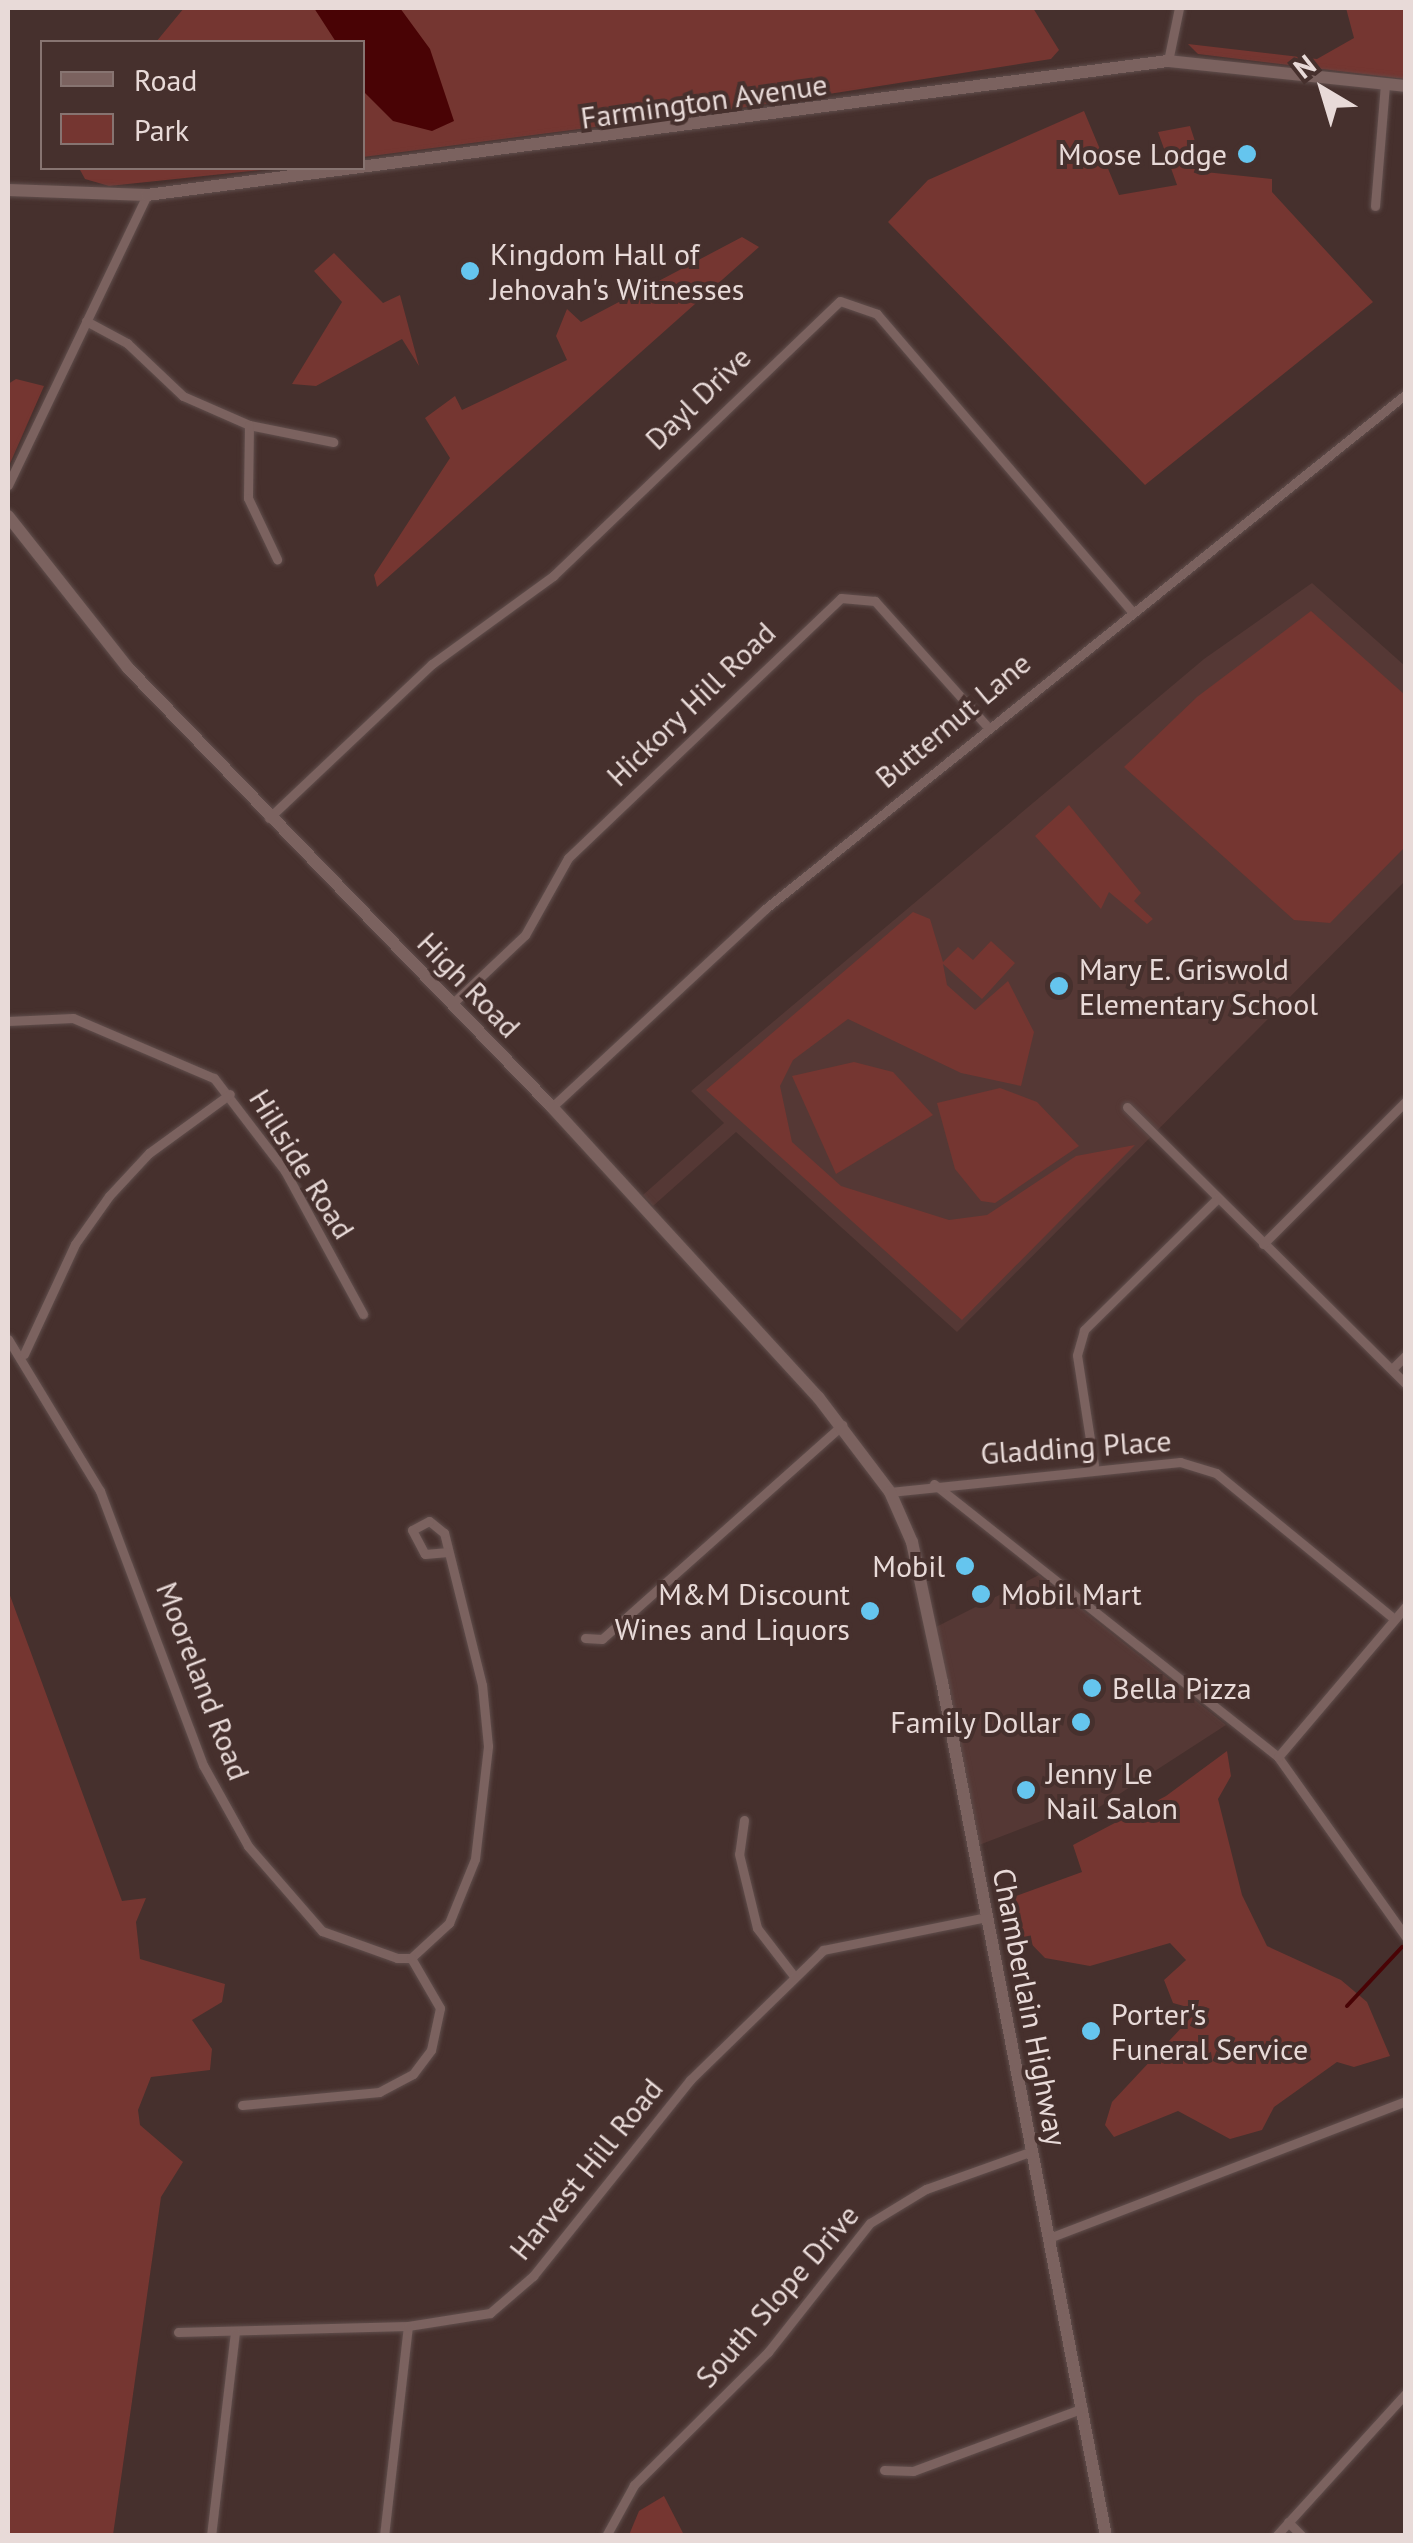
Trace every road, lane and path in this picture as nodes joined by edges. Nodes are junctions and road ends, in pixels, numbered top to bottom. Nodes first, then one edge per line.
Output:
1 (1179, 8) edge
2 (1168, 61) junction
3 (1385, 86) junction
4 (1406, 86) edge
5 (365, 166) edge
6 (337, 170) edge
7 (8, 190) edge
8 (147, 195) junction
9 (1374, 206) dead end
10 (86, 321) junction
11 (1406, 394) edge
12 (250, 425) junction
13 (334, 442) dead end
14 (8, 485) edge
15 (8, 516) edge
16 (277, 559) dead end
17 (1132, 612) junction
18 (986, 725) junction
19 (270, 818) junction
20 (454, 1003) junction
21 (8, 1020) edge
22 (230, 1094) junction
23 (1406, 1101) edge
24 (552, 1106) junction
25 (1127, 1107) dead end
26 (1217, 1199) junction
27 (1263, 1244) junction
28 (362, 1314) dead end
29 (8, 1339) edge
30 (24, 1354) junction
31 (1406, 1355) edge
32 (1392, 1369) junction
33 (1406, 1384) edge
34 (842, 1425) junction
35 (1094, 1465) junction
36 (934, 1484) junction
37 (890, 1492) junction
38 (448, 1552) junction
39 (1406, 1606) edge
40 (1393, 1618) junction
41 (585, 1638) dead end
42 (1278, 1757) junction
43 (744, 1820) dead end
44 (987, 1917) junction
45 (1406, 1937) edge
46 (411, 1958) junction
47 (793, 1976) junction
48 (1406, 2102) edge
49 (242, 2104) dead end
50 (1032, 2151) junction
51 (1049, 2238) junction
52 (408, 2326) junction
53 (178, 2332) dead end
54 (235, 2333) junction
55 (1405, 2394) edge
56 (1083, 2408) junction
57 (884, 2470) dead end
58 (1288, 2522) junction
59 (211, 2536) edge
60 (384, 2536) edge
61 (606, 2536) edge
62 (1106, 2536) edge
63 (1276, 2536) edge
64 (1302, 2536) edge

1 - 2 street
2 - 3 main road, Farmington Avenue
2 - 5 main road, Farmington Avenue
3 - 4 main road, Farmington Avenue
3 - 9 street
6 - 8 main road, Farmington Avenue
7 - 8 main road, Farmington Avenue
8 - 10 street
10 - 12 street
10 - 14 street
11 - 17 street, Butternut Lane
12 - 13 street
12 - 16 street
15 - 19 main road, High Road
17 - 18 street, Butternut Lane
17 - 19 street, Dayl Drive
18 - 20 street, Hickory Hill Road
18 - 24 street, Butternut Lane
19 - 20 main road, High Road
20 - 24 main road, High Road
21 - 22 street, Hillside Road
22 - 28 street, Hillside Road
22 - 30 street
23 - 27 street
24 - 34 main road, High Road
25 - 26 street
26 - 27 street
26 - 35 street
27 - 32 street
29 - 30 street, Mooreland Road
30 - 46 street, Mooreland Road
31 - 32 street
32 - 33 street
34 - 37 main road, High Road
34 - 41 street
35 - 36 street, Gladding Place
35 - 40 street, Gladding Place
36 - 37 street, Gladding Place
36 - 42 street
37 - 44 main road, Chamberlain Highway
38 - 38 street
38 - 46 street
39 - 40 street
40 - 42 street
42 - 45 street
43 - 47 street
44 - 47 street, Harvest Hill Road
44 - 50 main road, Chamberlain Highway
46 - 49 street
47 - 52 street, Harvest Hill Road
48 - 51 street
50 - 51 main road, Chamberlain Highway
50 - 61 street, South Slope Drive
51 - 56 main road, Chamberlain Highway
52 - 54 street, Harvest Hill Road
52 - 60 street
53 - 54 street, Harvest Hill Road
54 - 59 street
55 - 58 street
56 - 57 street
56 - 62 main road, Chamberlain Highway
58 - 63 street
58 - 64 street

